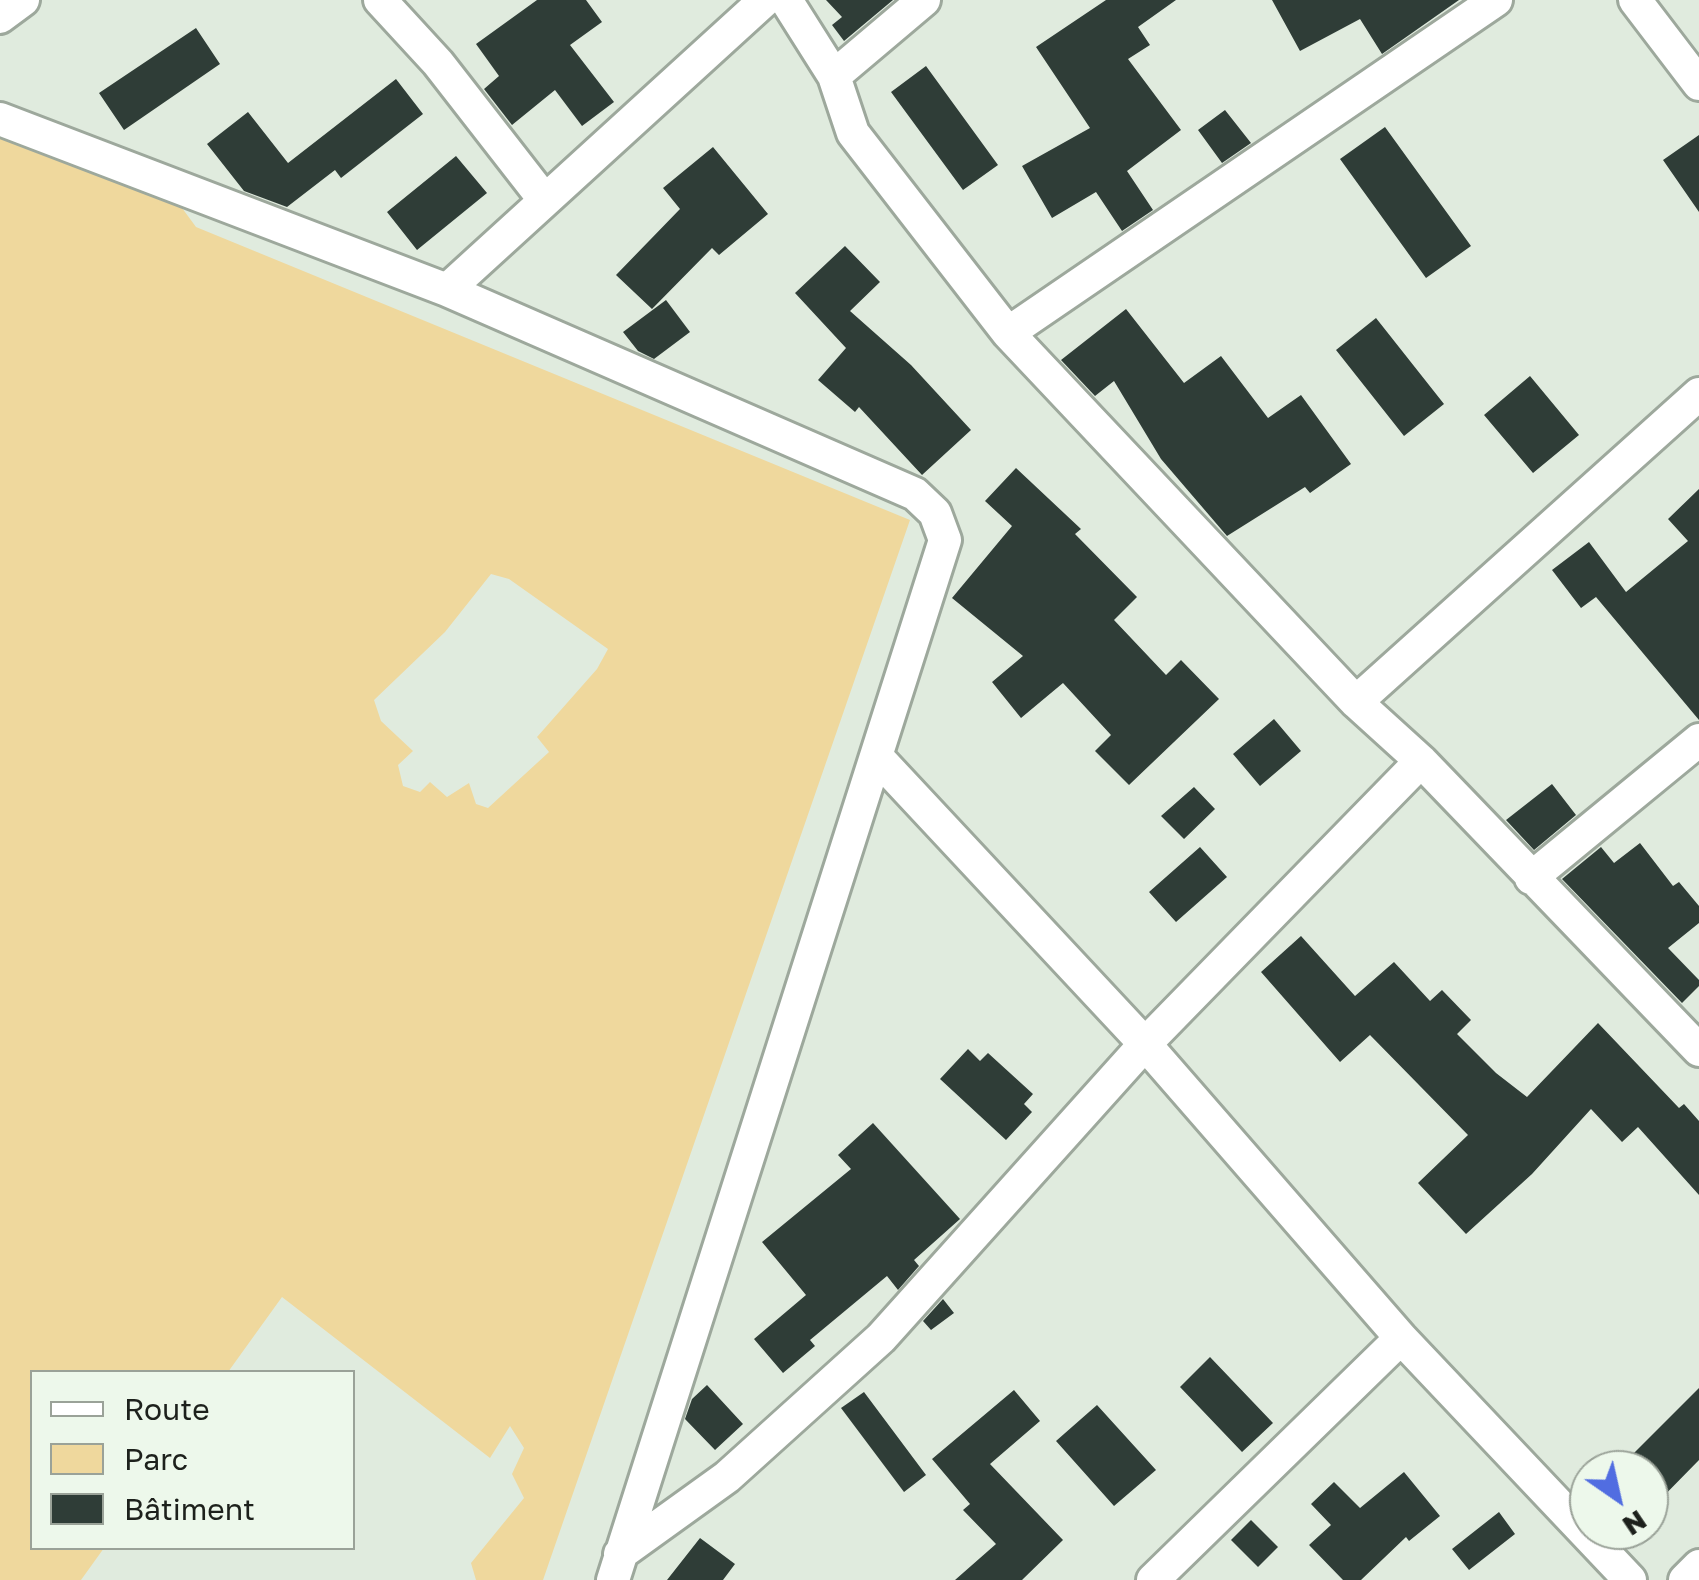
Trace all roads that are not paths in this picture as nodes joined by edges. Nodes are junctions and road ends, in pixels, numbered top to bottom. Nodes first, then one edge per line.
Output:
1 (23, 0) edge
2 (380, 0) edge
3 (765, 0) edge
4 (786, 0) edge
5 (924, 0) edge
6 (1496, 0) edge
7 (1635, 0) edge
8 (0, 17) edge
9 (834, 76) junction
10 (1699, 84) edge
11 (0, 118) edge
12 (543, 198) junction
13 (447, 290) junction
14 (1008, 333) junction
15 (1699, 394) edge
16 (1356, 702) junction
17 (1699, 740) edge
18 (877, 758) junction
19 (1421, 761) junction
20 (1531, 878) junction
21 (1145, 1044) junction
22 (1699, 1050) edge
23 (1401, 1338) junction
24 (1699, 1566) edge
25 (616, 1567) edge
26 (1153, 1580) edge
27 (1630, 1580) edge
28 (1686, 1580) edge

1 - 8 street
2 - 12 street
3 - 12 street
4 - 9 street
5 - 9 street
6 - 14 street
7 - 10 street
9 - 14 street
11 - 13 street
12 - 13 street
13 - 18 street
14 - 16 street
15 - 16 street
16 - 19 street
17 - 20 street
18 - 21 street
18 - 25 street
19 - 20 street
19 - 21 street
20 - 22 street
21 - 23 street
21 - 25 street
23 - 26 street
23 - 27 street
24 - 28 street

